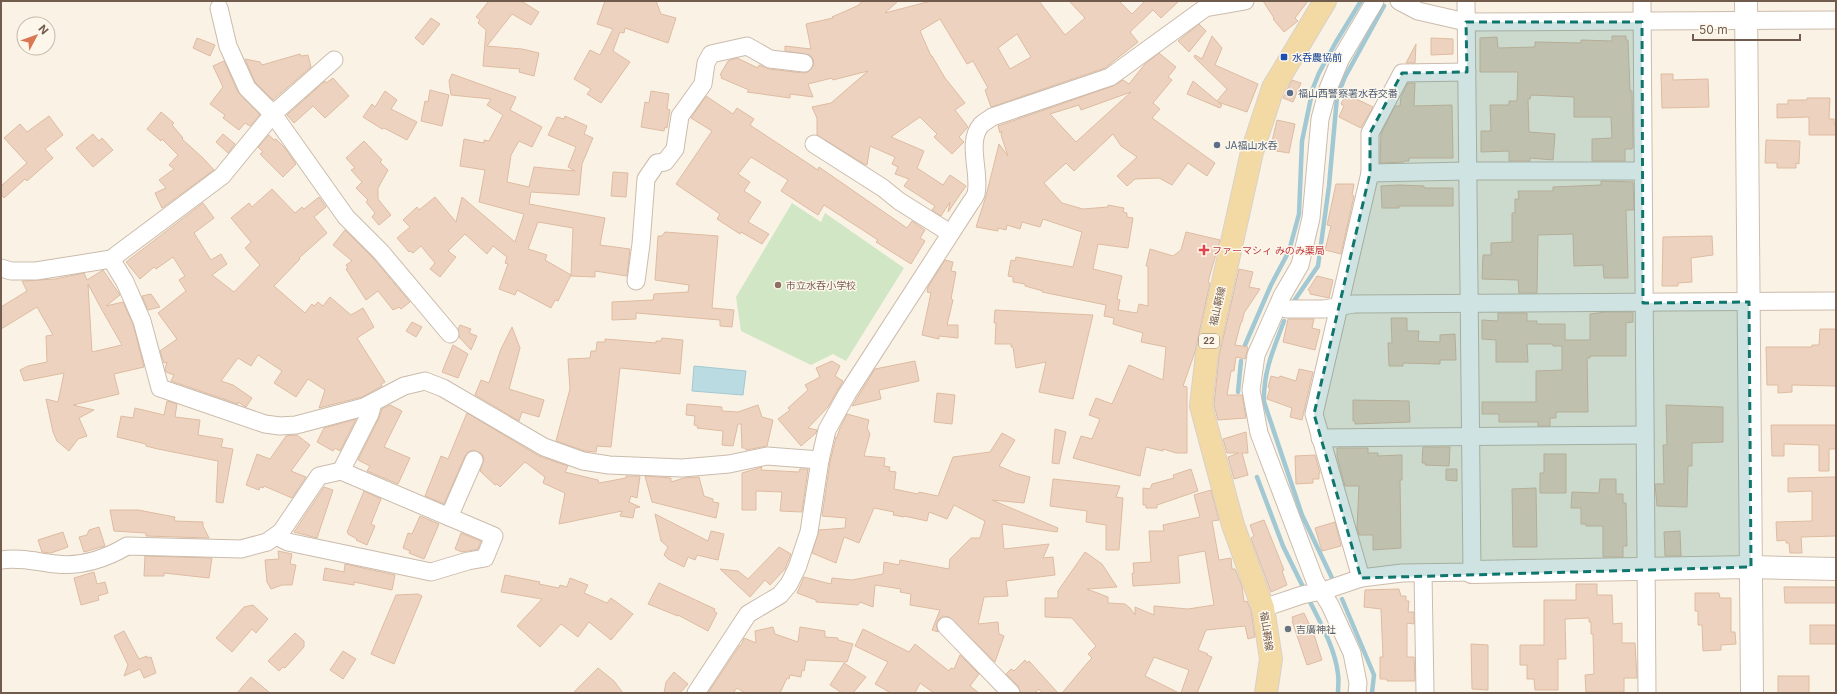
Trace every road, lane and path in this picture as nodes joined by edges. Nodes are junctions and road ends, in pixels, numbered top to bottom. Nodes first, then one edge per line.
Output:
1 (1245, 1) edge
2 (1325, 1) edge
3 (1375, 1) edge
4 (1399, 1) edge
5 (1466, 1) edge
6 (1642, 1) edge
7 (219, 8) dead end
8 (1746, 11) edge
9 (1836, 20) edge
10 (1466, 22) junction
11 (1642, 22) junction
12 (334, 60) dead end
13 (804, 63) dead end
14 (1467, 72) junction
15 (273, 114) junction
16 (814, 144) dead end
17 (1468, 171) junction
18 (1643, 172) junction
19 (1370, 173) junction
20 (950, 233) junction
21 (112, 259) junction
22 (1, 268) edge
23 (636, 281) dead end
24 (1836, 301) edge
25 (1749, 302) junction
26 (1643, 303) junction
27 (1469, 304) junction
28 (1339, 306) junction
29 (1286, 309) dead end
30 (450, 334) dead end
31 (372, 403) junction
32 (1645, 435) junction
33 (1471, 437) junction
34 (1320, 438) junction
35 (474, 460) dead end
36 (820, 460) junction
37 (341, 471) junction
38 (449, 517) junction
39 (276, 536) junction
40 (1, 560) edge
41 (1751, 567) junction
42 (1836, 568) edge
43 (1647, 570) junction
44 (1472, 572) junction
45 (1423, 574) junction
46 (1361, 578) junction
47 (1311, 593) junction
48 (1264, 608) junction
49 (946, 626) dead end
50 (696, 693) edge
51 (1011, 693) edge
52 (1266, 693) edge
53 (1357, 693) edge
54 (1425, 693) edge
55 (1647, 693) edge
56 (1752, 693) edge

1 - 20 street
2 - 48 main road, 福山鞆線 / 22
3 - 47 street
4 - 10 street
5 - 10 street
6 - 11 street
7 - 15 street
8 - 9 street
8 - 11 street
8 - 25 street
10 - 11 street
10 - 14 street
11 - 18 street
12 - 15 street
13 - 23 street
14 - 17 street
14 - 19 street
15 - 21 street
15 - 30 street
16 - 20 street
17 - 18 street
17 - 19 street
17 - 27 street
18 - 26 street
19 - 28 street
20 - 36 street
21 - 22 street
21 - 31 street
24 - 25 street
25 - 26 street
25 - 41 street
26 - 27 street
26 - 32 street
27 - 28 street
27 - 33 street
28 - 29 street
28 - 34 street
31 - 36 street
31 - 37 street
32 - 33 street
32 - 43 street
33 - 34 street
33 - 44 street
34 - 46 street
35 - 38 street
36 - 50 street
37 - 38 street
37 - 39 street
38 - 39 street
39 - 40 street
41 - 42 street
41 - 43 street
41 - 56 street
43 - 44 street
43 - 55 street
44 - 45 street
45 - 46 street
45 - 54 street
46 - 47 street
47 - 48 street
47 - 53 street
48 - 52 main road, 福山鞆線 / 22
49 - 51 street

